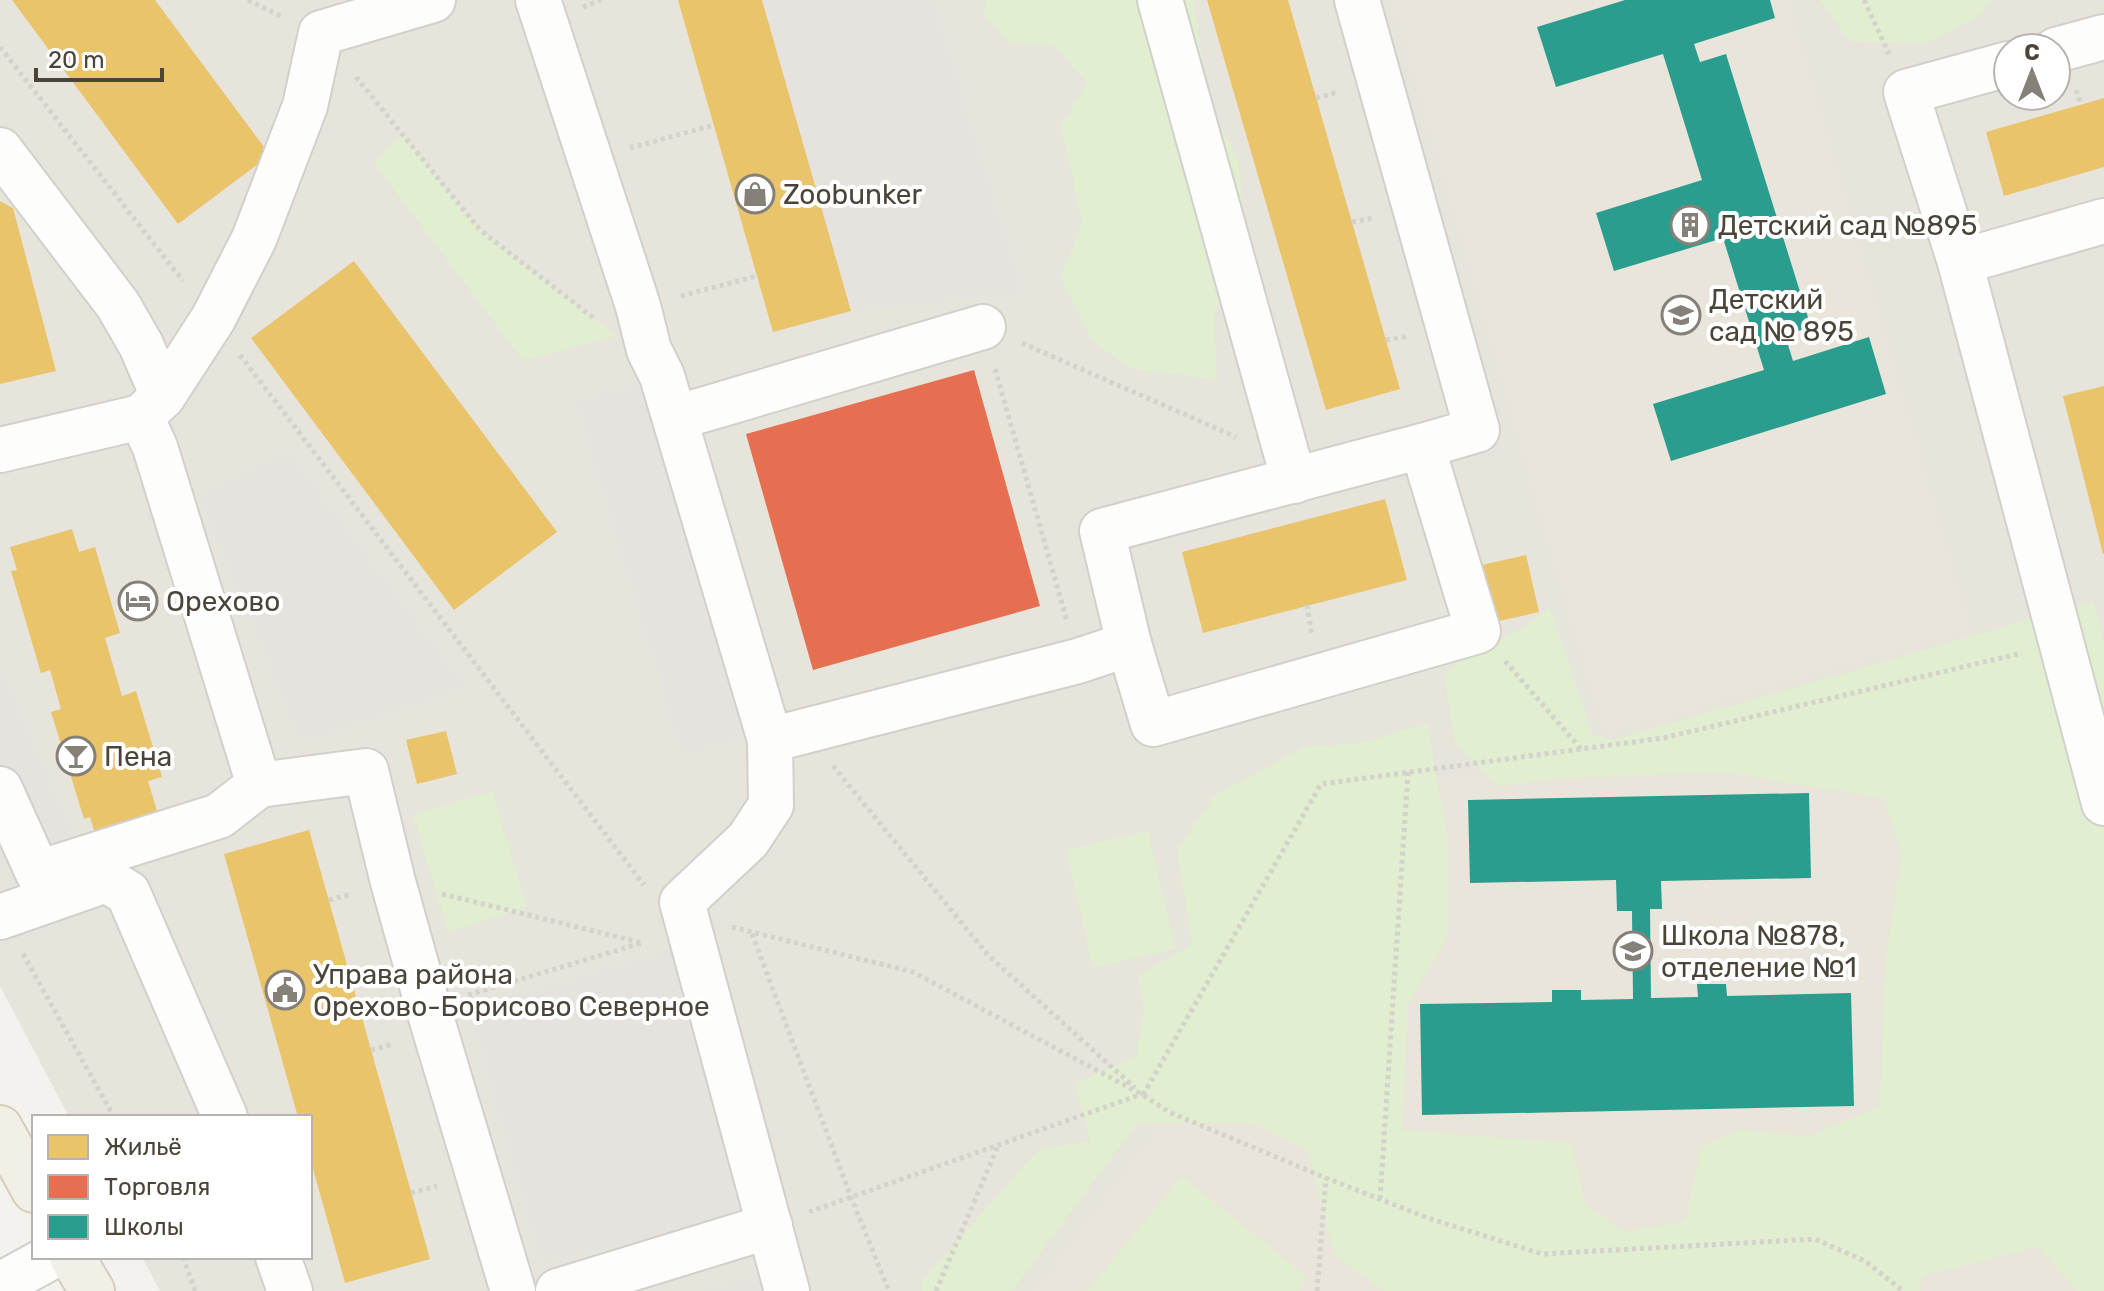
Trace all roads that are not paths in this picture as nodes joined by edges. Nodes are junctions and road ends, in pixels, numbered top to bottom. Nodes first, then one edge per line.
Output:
1 (433, 0) edge
2 (538, 0) edge
3 (1160, 0) edge
4 (1357, 0) edge
5 (325, 16) edge
6 (2104, 37) edge
7 (2072, 46) edge
8 (1992, 68) edge
9 (0, 150) edge
10 (2104, 221) edge
11 (1960, 262) junction
12 (983, 327) road end
13 (152, 407) junction
14 (675, 418) junction
15 (1422, 446) junction
16 (0, 450) edge
17 (1290, 467) junction
18 (1129, 644) junction
19 (787, 735) junction
20 (259, 785) junction
21 (0, 789) edge
22 (2104, 803) edge
23 (1, 916) edge
24 (224, 1115) edge
25 (0, 1128) edge
26 (32, 1186) edge
27 (770, 1226) junction
28 (47, 1259) edge
29 (73, 1259) edge
30 (279, 1259) edge
31 (0, 1285) edge
32 (92, 1291) edge
33 (290, 1291) edge
34 (513, 1291) edge
35 (558, 1291) edge
36 (787, 1291) edge

1 - 5 lane
2 - 14 lane
3 - 17 lane
4 - 15 lane
5 - 13 lane
6 - 7 lane
8 - 11 lane
9 - 13 lane
10 - 11 lane
11 - 22 lane
12 - 14 lane
13 - 16 lane
13 - 20 lane
14 - 19 lane
15 - 17 lane
15 - 18 lane
17 - 18 lane
18 - 19 lane
19 - 27 lane
20 - 21 lane
20 - 34 lane
23 - 24 lane
25 - 26 main road
27 - 35 lane
27 - 36 lane
28 - 31 lane
29 - 32 main road
30 - 33 lane

